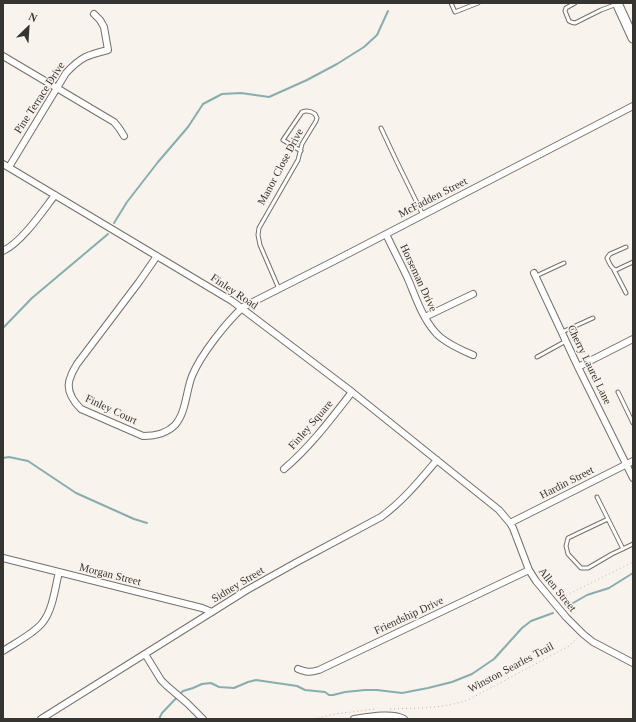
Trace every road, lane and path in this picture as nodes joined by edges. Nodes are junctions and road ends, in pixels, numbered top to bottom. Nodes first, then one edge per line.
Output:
1 (451, 3) edge
2 (478, 3) edge
3 (575, 3) edge
4 (617, 3) edge
5 (94, 14) dead end
6 (632, 34) edge
7 (3, 56) edge
8 (57, 88) junction
9 (633, 106) edge
10 (381, 128) dead end
11 (124, 136) dead end
12 (300, 151) junction
13 (6, 165) edge
14 (54, 195) junction
15 (423, 215) junction
16 (386, 234) junction
17 (626, 247) dead end
18 (3, 251) edge
19 (157, 256) junction
20 (633, 262) edge
21 (564, 263) dead end
22 (614, 270) junction
23 (535, 274) joint
24 (279, 288) junction
25 (626, 293) dead end
26 (473, 294) dead end
27 (242, 308) junction
28 (425, 317) junction
29 (593, 318) dead end
30 (562, 332) junction
31 (633, 339) edge
32 (566, 341) junction
33 (473, 355) dead end
34 (537, 357) dead end
35 (578, 367) junction
36 (352, 392) junction
37 (618, 392) dead end
38 (633, 423) edge
39 (437, 460) junction
40 (630, 463) edge
41 (284, 469) dead end
42 (633, 478) edge
43 (597, 497) dead end
44 (608, 520) junction
45 (510, 523) junction
46 (633, 544) edge
47 (623, 549) junction
48 (3, 558) edge
49 (633, 562) edge
50 (529, 570) junction
51 (59, 572) junction
52 (562, 603) dead end
53 (212, 612) junction
54 (581, 632) junction
55 (3, 651) edge
56 (145, 654) junction
57 (633, 663) edge
58 (298, 669) dead end
59 (376, 709) dead end
60 (390, 709) dead end
61 (41, 719) edge
62 (203, 719) edge
63 (314, 719) edge
64 (354, 719) edge
65 (404, 719) edge

1 - 2 lane
3 - 4 lane
4 - 6 main road
5 - 8 street, Pine Terrace Drive
7 - 8 street
8 - 11 street
8 - 13 street, Pine Terrace Drive
9 - 15 street, McFadden Street
10 - 15 lane
12 - 12 lane, Manor Close Drive
12 - 24 lane, Manor Close Drive
13 - 14 street, Finley Road
14 - 18 street
14 - 19 street, Finley Road
15 - 16 street, McFadden Street
16 - 24 street, McFadden Street
16 - 28 street, Horseman Drive
17 - 22 lane
19 - 27 street, Finley Road
19 - 27 street, Finley Court
20 - 22 lane
21 - 23 lane
22 - 25 lane
23 - 30 street, Cherry Laurel Lane
24 - 27 street, McFadden Street
26 - 28 street
27 - 36 street, Finley Road
28 - 33 street, Horseman Drive
29 - 30 lane
30 - 32 street, Cherry Laurel Lane
31 - 35 street
32 - 34 lane
32 - 35 street, Cherry Laurel Lane
35 - 40 street, Cherry Laurel Lane
36 - 39 street, Finley Road
36 - 41 street, Finley Square
37 - 38 lane
39 - 45 street, Allen Street
39 - 53 street, Sidney Street
40 - 42 street, Cherry Laurel Lane
40 - 45 street, Hardin Street
43 - 44 lane
44 - 47 lane
44 - 47 lane
45 - 50 street, Allen Street
46 - 47 lane
48 - 51 street, Morgan Street
49 - 52 path
50 - 54 street, Allen Street
50 - 58 street, Friendship Drive
51 - 53 street, Morgan Street
51 - 55 street
53 - 56 street, Sidney Street
54 - 57 street, Allen Street
54 - 60 path, Winston Searles Trail
56 - 61 street, Sidney Street
56 - 62 street
59 - 63 path
64 - 65 street

